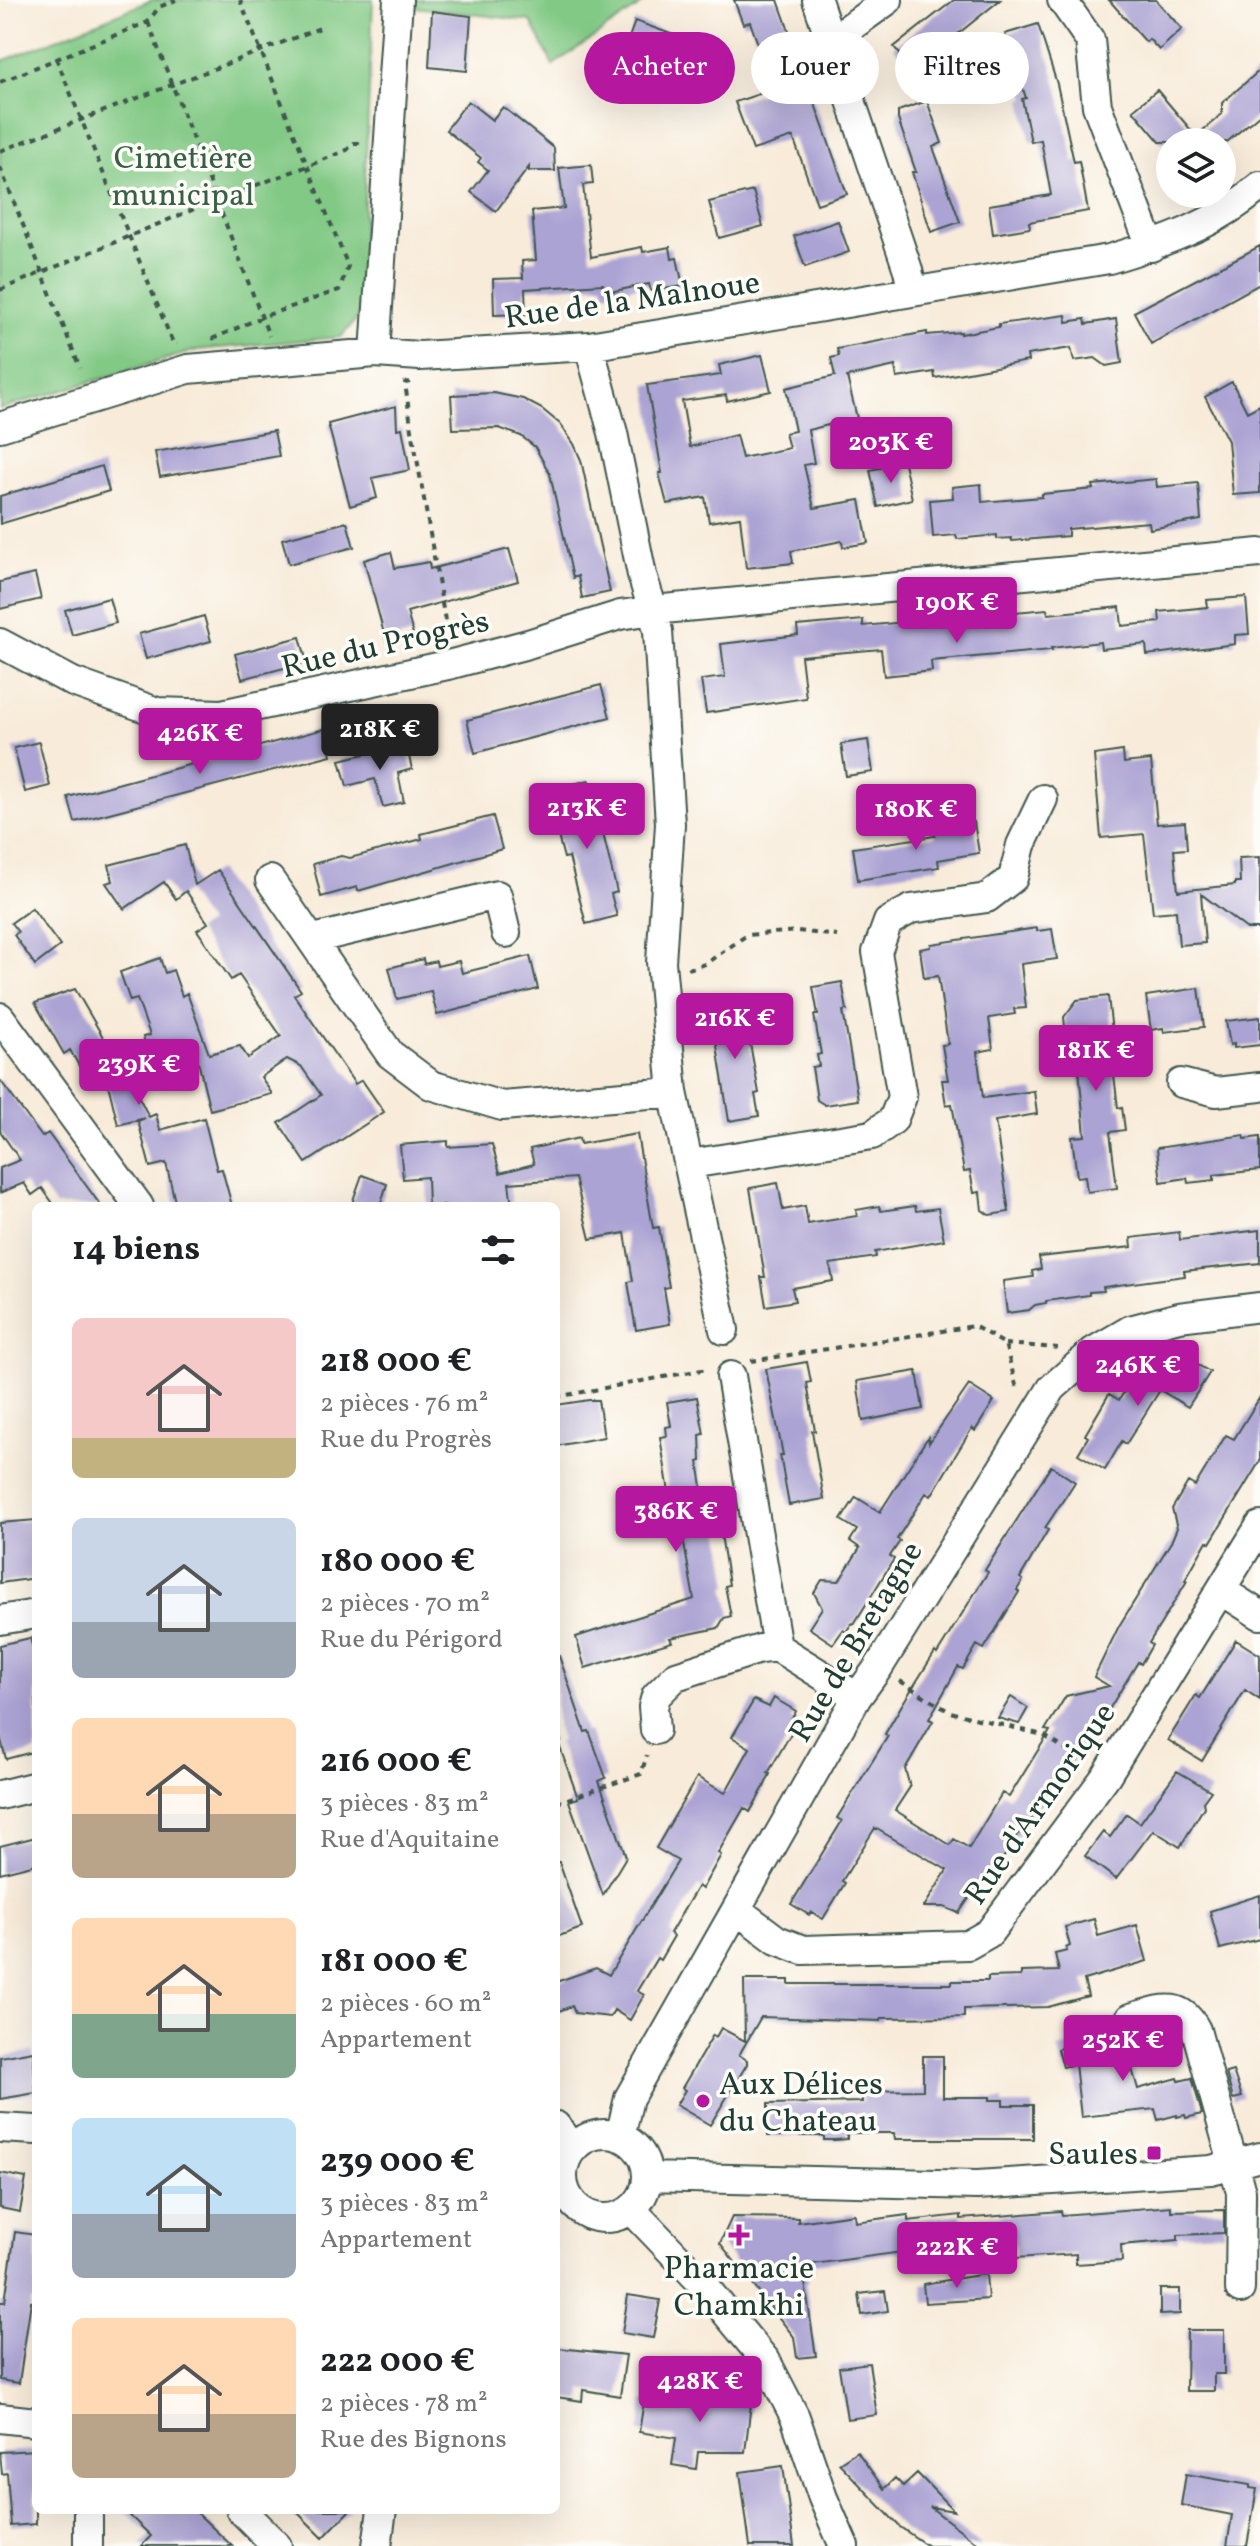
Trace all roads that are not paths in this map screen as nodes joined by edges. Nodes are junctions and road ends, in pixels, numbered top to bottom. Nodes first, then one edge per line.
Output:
1 (398, 0) edge
2 (817, 0) edge
3 (888, 0) edge
4 (1062, 0) edge
5 (828, 32) edge
6 (844, 32) edge
7 (852, 104) edge
8 (1260, 186) edge
9 (1151, 247) junction
10 (912, 290) junction
11 (589, 346) junction
12 (375, 353) junction
13 (0, 427) edge
14 (1260, 553) edge
15 (653, 610) junction
16 (0, 643) edge
17 (1043, 799) dead end
18 (270, 880) dead end
19 (506, 933) dead end
20 (313, 939) junction
21 (2, 1022) edge
22 (1181, 1083) dead end
23 (1260, 1087) edge
24 (673, 1092) junction
25 (690, 1164) junction
26 (136, 1202) edge
27 (1260, 1307) edge
28 (724, 1330) dead end
29 (731, 1369) road end
30 (1260, 1526) edge
31 (1221, 1590) junction
32 (32, 1615) edge
33 (1260, 1615) edge
34 (0, 1620) edge
35 (777, 1647) junction
36 (857, 1697) junction
37 (655, 1730) road end
38 (32, 1787) edge
39 (0, 1795) edge
40 (737, 1910) junction
41 (1130, 2018) dead end
42 (0, 2128) edge
43 (32, 2130) edge
44 (560, 2131) edge
45 (620, 2137) junction
46 (574, 2148) junction
47 (1248, 2160) edge
48 (647, 2177) junction
49 (560, 2182) edge
50 (631, 2209) junction
51 (1240, 2289) dead end
52 (0, 2418) edge
53 (32, 2422) edge
54 (88, 2514) edge
55 (245, 2514) edge
56 (381, 2514) edge
57 (88, 2546) edge
58 (277, 2546) edge
59 (377, 2546) edge
60 (844, 2546) edge

1 - 12 street
2 - 5 street
3 - 6 street
4 - 9 street
7 - 10 street
8 - 9 street, Rue de la Malnoue
9 - 10 street, Rue de la Malnoue
10 - 11 street, Rue de la Malnoue
11 - 12 street, Rue de la Malnoue
11 - 15 street
12 - 13 street, Rue de la Malnoue
14 - 15 street, Rue du Progrès
15 - 16 street, Rue du Progrès
15 - 24 street
17 - 25 street
18 - 20 street
19 - 20 street
20 - 24 street
21 - 26 street
22 - 23 street
24 - 25 street
25 - 28 street
27 - 36 street, Rue de Bretagne
29 - 35 street
30 - 31 street, Rue d'Armorique
31 - 33 street
31 - 40 street, Rue d'Armorique
32 - 34 street
35 - 36 street
35 - 37 street
36 - 40 street, Rue de Bretagne
38 - 39 street
40 - 45 street, Rue de Bretagne
41 - 47 street
42 - 43 street
44 - 46 street
45 - 46 street
45 - 48 street
46 - 49 street
47 - 48 street
47 - 51 street
48 - 50 street
49 - 50 street
50 - 60 street
52 - 53 street
54 - 57 street
55 - 58 street
56 - 59 street

